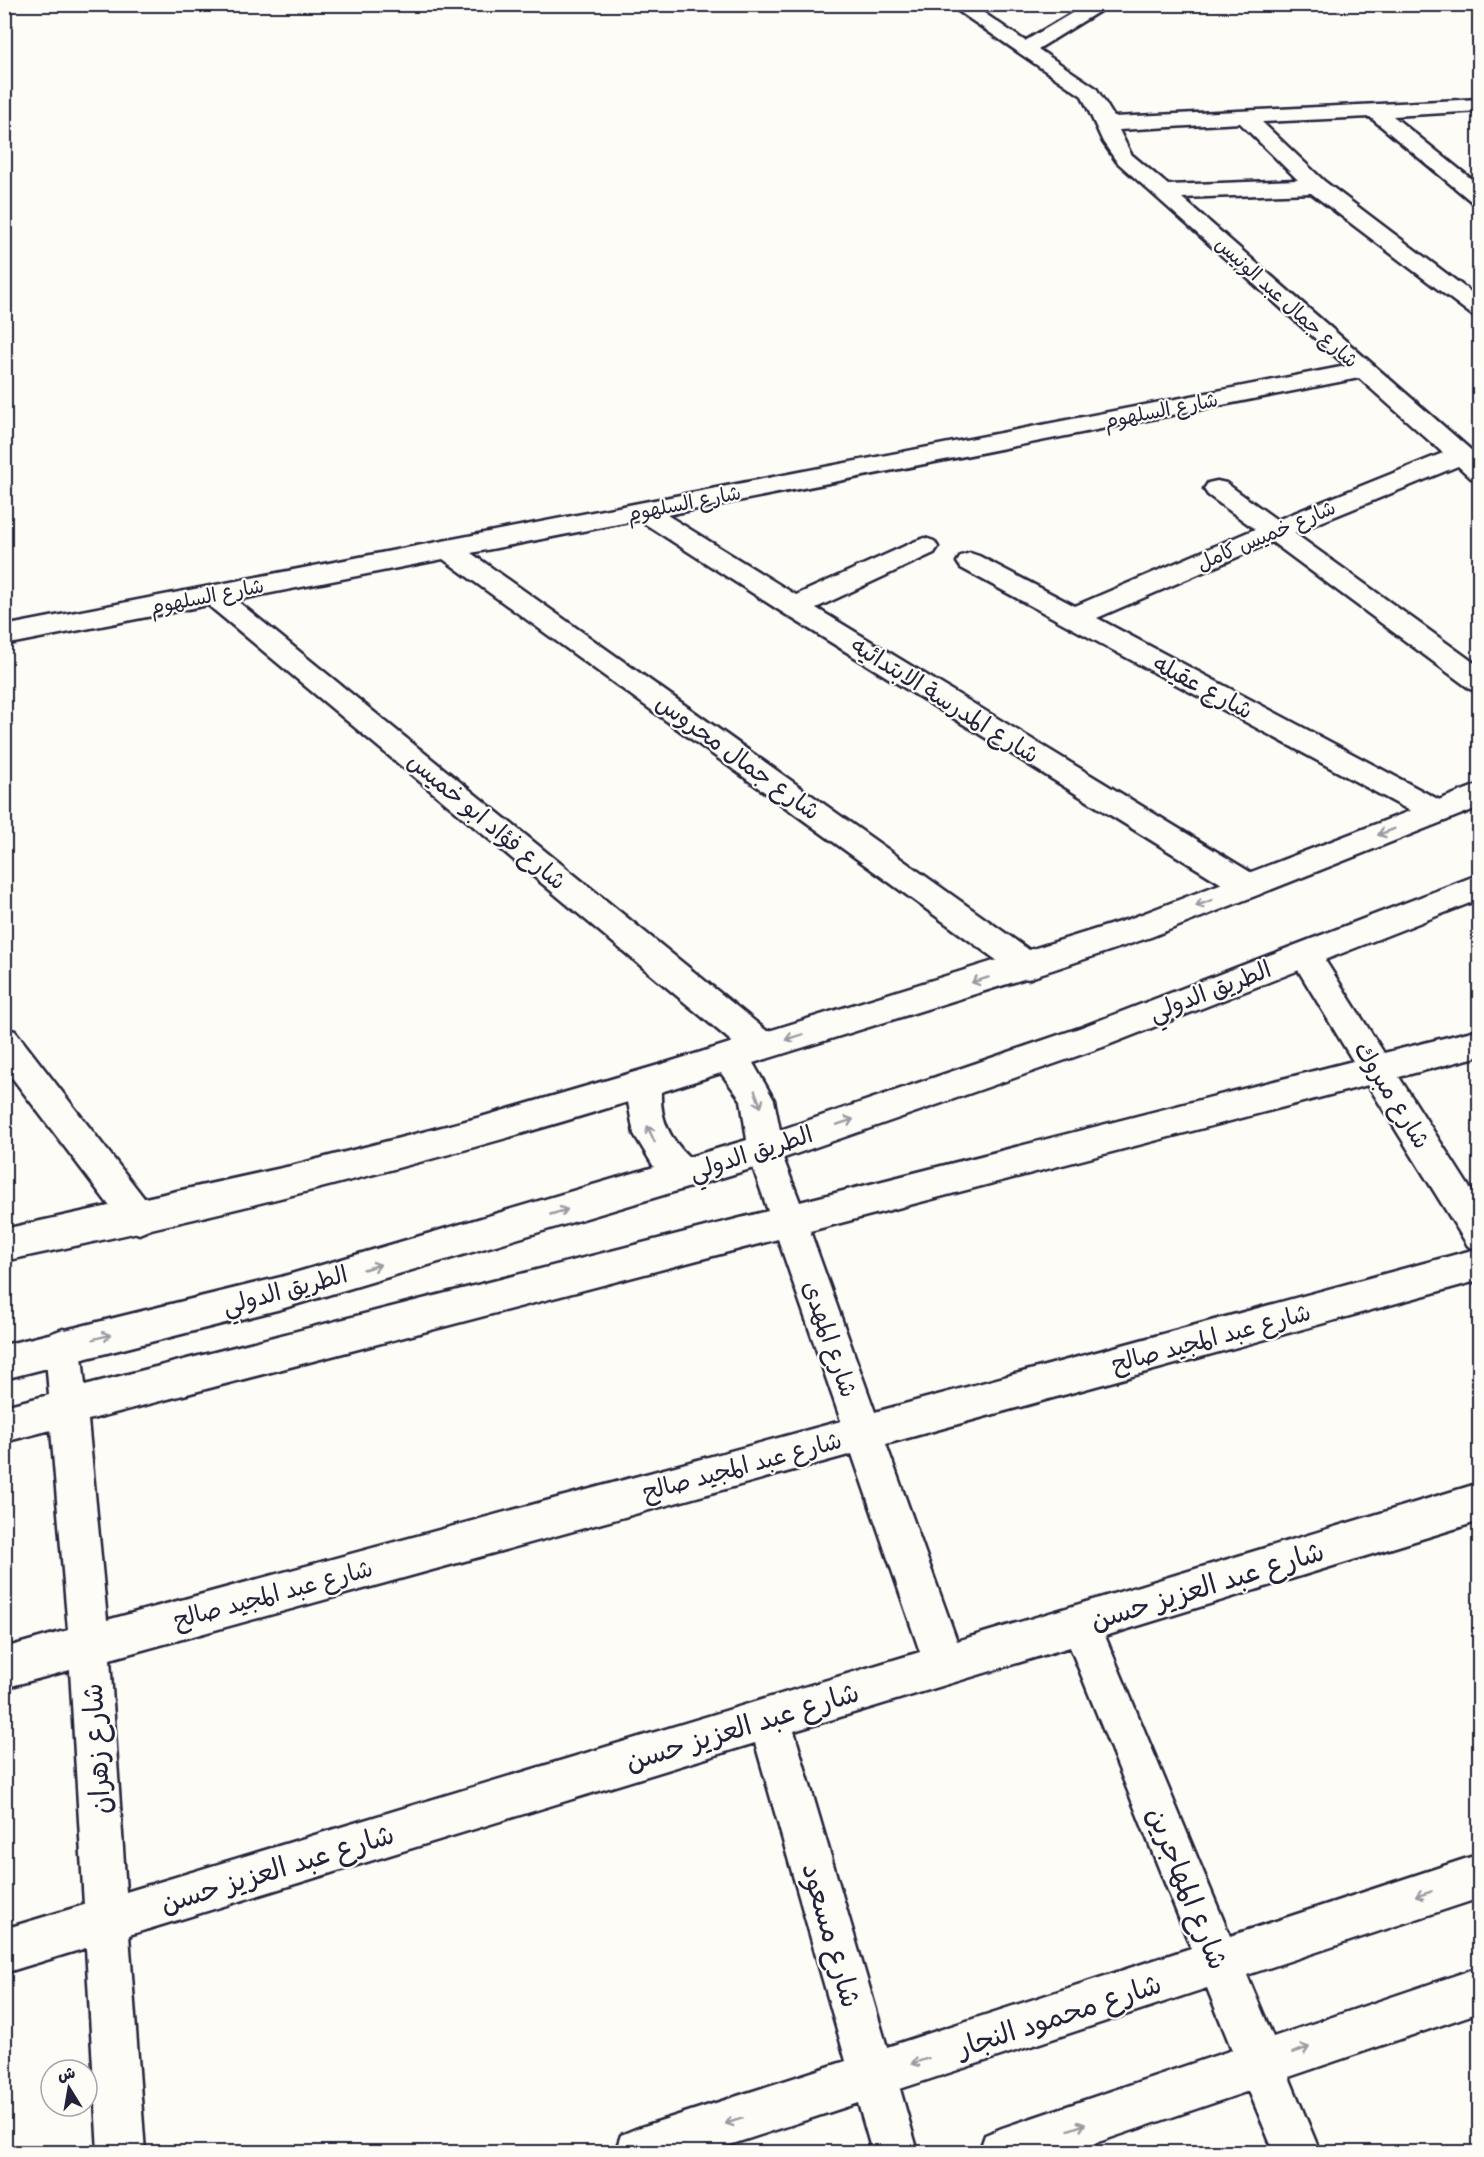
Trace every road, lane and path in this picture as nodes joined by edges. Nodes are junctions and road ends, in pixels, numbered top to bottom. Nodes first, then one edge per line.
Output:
1 (957, 4) edge
2 (1102, 4) edge
3 (1024, 49) junction
4 (1479, 105) edge
5 (1375, 111) junction
6 (1244, 116) junction
7 (1107, 124) junction
8 (1316, 186) junction
9 (1162, 192) junction
10 (1479, 197) edge
11 (1479, 310) edge
12 (1364, 370) junction
13 (1470, 464) edge
14 (1217, 489) dead end
15 (643, 511) junction
16 (1274, 531) junction
17 (925, 547) dead end
18 (447, 549) junction
19 (970, 562) dead end
20 (213, 595) junction
21 (794, 607) junction
22 (1073, 618) junction
23 (4, 636) edge
24 (1479, 682) edge
25 (1479, 795) edge
26 (1437, 812) junction
27 (1249, 886) junction
28 (1479, 886) edge
29 (1305, 955) junction
30 (1028, 966) junction
31 (4, 1041) edge
32 (1479, 1042) edge
33 (761, 1046) junction
34 (728, 1058) junction
35 (1376, 1069) junction
36 (645, 1082) junction
37 (764, 1150) junction
38 (684, 1175) junction
39 (139, 1218) junction
40 (790, 1221) junction
41 (1479, 1235) edge
42 (4, 1245) edge
43 (1479, 1264) edge
44 (63, 1346) junction
45 (4, 1362) edge
46 (69, 1408) junction
47 (4, 1424) edge
48 (862, 1432) junction
49 (1479, 1502) edge
50 (1080, 1623) junction
51 (89, 1645) junction
52 (945, 1665) junction
53 (4, 1668) edge
54 (768, 1718) junction
55 (1479, 1876) edge
56 (106, 1920) junction
57 (4, 1950) edge
58 (1218, 1962) junction
59 (1479, 1989) edge
60 (1260, 2064) junction
61 (873, 2077) junction
62 (121, 2152) edge
63 (638, 2152) edge
64 (895, 2152) edge
65 (1002, 2152) edge
66 (1297, 2152) edge

1 - 3 street, شارع جمال عبد الونيس
2 - 3 street
3 - 7 street, شارع جمال عبد الونيس
4 - 5 street
5 - 6 street
5 - 10 street
6 - 7 street
6 - 8 street
7 - 9 street, شارع جمال عبد الونيس
8 - 9 street
8 - 11 street
9 - 12 street, شارع جمال عبد الونيس
12 - 13 street, شارع جمال عبد الونيس
12 - 15 street, شارع السلهوم
13 - 16 street, شارع خميس كامل
14 - 16 street
15 - 18 street, شارع السلهوم
15 - 21 street, شارع المدرسة الابتدائيه
16 - 22 street, شارع خميس كامل
16 - 24 street
17 - 21 street
18 - 20 street, شارع السلهوم
18 - 30 street, شارع جمال محروس
19 - 22 street, شارع عقيله
20 - 23 street, شارع السلهوم
20 - 33 street, شارع فؤاد ابو خميس
21 - 27 street, شارع المدرسة الابتدائيه
22 - 26 street, شارع عقيله
25 - 26 street
26 -> 27 street
27 -> 30 street
28 - 29 street, الطريق الدولي
29 - 35 street, شارع مبروك
37 -> 29 street, الطريق الدولي
30 -> 33 street
31 - 39 street
32 - 35 street
33 - 34 street
34 - 36 street
34 -> 37 street
35 - 40 street
35 - 41 street, شارع مبروك
38 -> 36 street
36 - 39 street
37 - 38 street, الطريق الدولي
37 - 40 street, شارع المهدى
44 -> 38 street, الطريق الدولي
39 - 42 street
40 - 46 street
40 - 48 street, شارع المهدى
43 - 48 street, شارع عبد المجيد صالح
44 - 45 street, الطريق الدولي
44 - 46 street, شارع زهران
46 - 47 street
46 - 51 street, شارع زهران
48 - 51 street, شارع عبد المجيد صالح
48 - 52 street, شارع المهدى
49 - 50 street, شارع عبد العزيز حسن
50 - 52 street, شارع عبد العزيز حسن
50 - 58 street, شارع المهاجرين
51 - 53 street, شارع عبد المجيد صالح
51 - 56 street, شارع زهران
52 - 54 street, شارع عبد العزيز حسن
54 - 56 street, شارع عبد العزيز حسن
54 - 61 street, شارع مسعود
55 -> 58 street, شارع محمود النجار
56 - 57 street, شارع عبد العزيز حسن
56 - 62 street, شارع زهران
58 - 60 street, شارع المهاجرين
58 -> 61 street, شارع محمود النجار
60 -> 59 street
65 -> 60 street
60 - 66 street, شارع المهاجرين
61 -> 63 street, شارع محمود النجار
61 - 64 street, شارع مسعود

